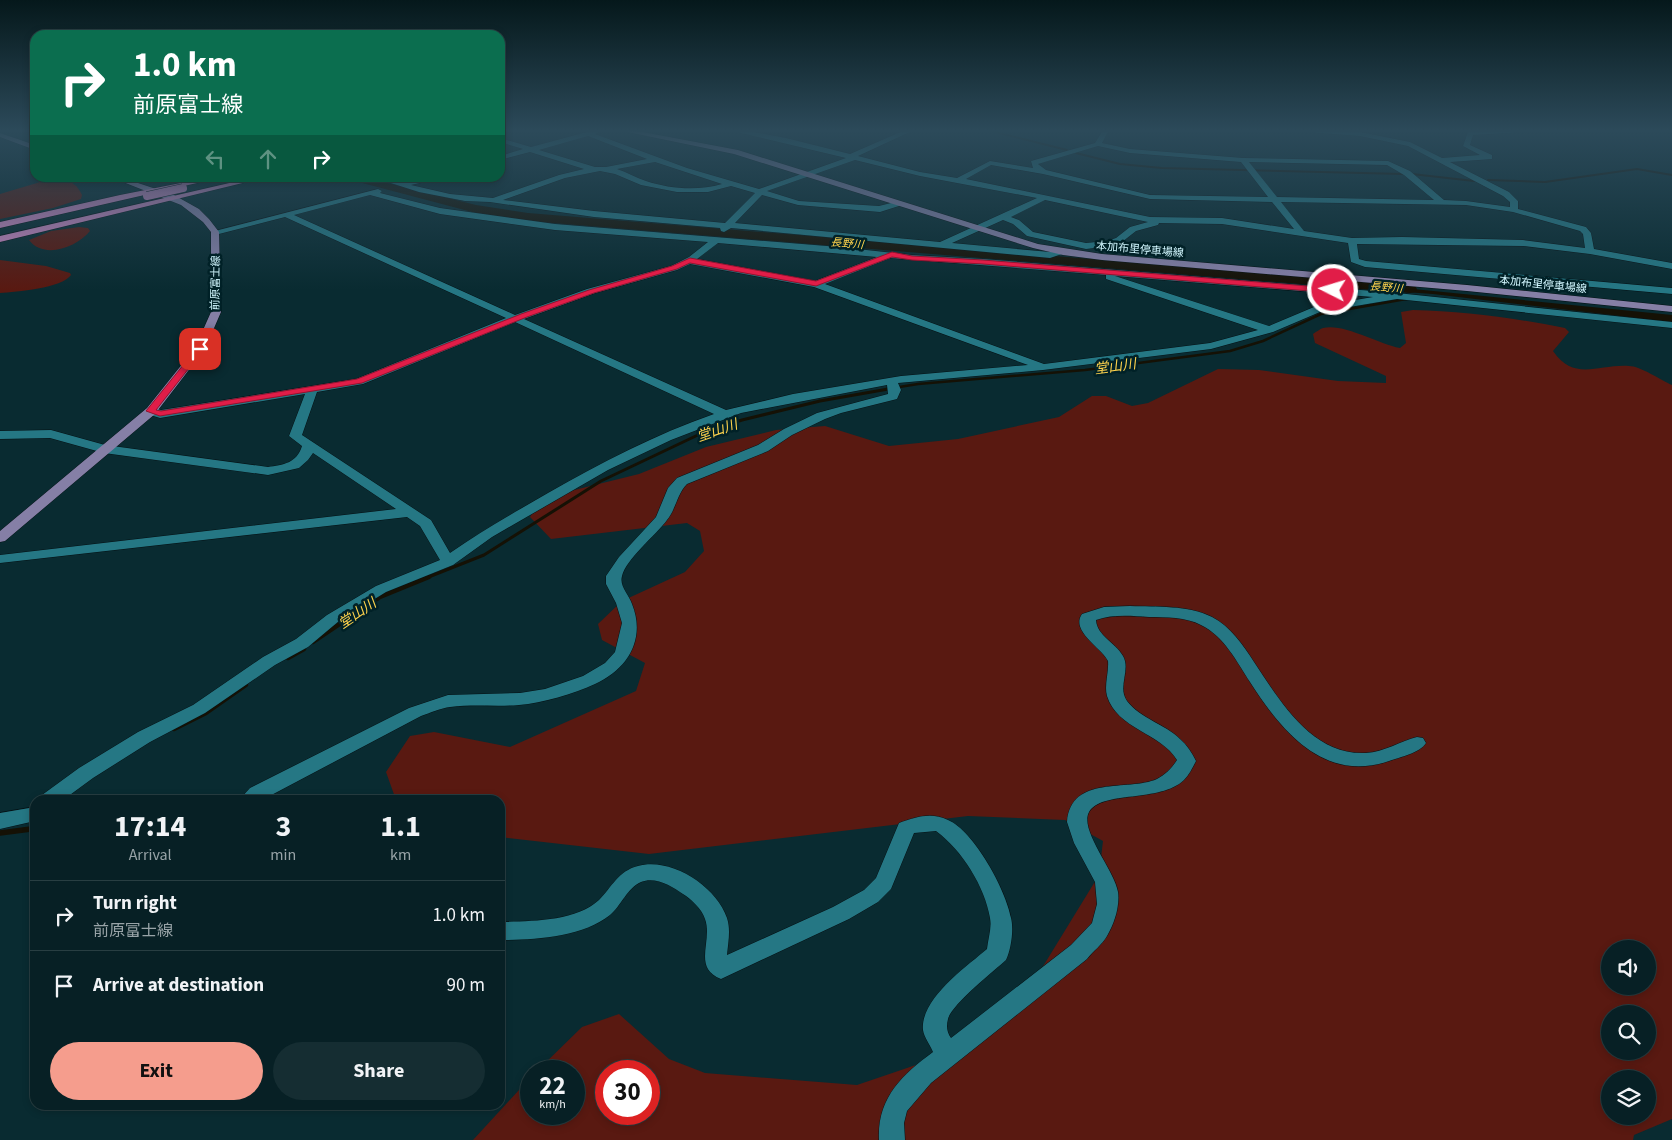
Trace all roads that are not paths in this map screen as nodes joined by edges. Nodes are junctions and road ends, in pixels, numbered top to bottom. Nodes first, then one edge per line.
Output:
1 (127, 183) edge
2 (195, 183) edge
3 (209, 183) edge
4 (217, 183) edge
5 (238, 183) edge
6 (401, 183) edge
7 (407, 183) edge
8 (550, 183) edge
9 (649, 183) edge
10 (784, 183) edge
11 (837, 183) edge
12 (974, 183) edge
13 (1032, 183) edge
14 (1093, 183) edge
15 (1263, 183) edge
16 (1418, 183) edge
17 (1484, 183) edge
18 (404, 184) junction
19 (730, 184) joint
20 (186, 189) junction
21 (759, 192) junction
22 (1017, 192) junction
23 (370, 193) junction
24 (151, 195) junction
25 (174, 198) junction
26 (1042, 199) junction
27 (1276, 199) junction
28 (494, 200) junction
29 (1441, 202) junction
30 (899, 204) junction
31 (1514, 210) junction
32 (287, 215) junction
33 (1002, 216) junction
34 (1156, 221) junction
35 (0, 225) edge
36 (727, 226) junction
37 (978, 228) junction
38 (0, 231) edge
39 (215, 232) junction
40 (1302, 234) junction
41 (0, 235) edge
42 (0, 239) edge
43 (714, 240) junction
44 (1352, 242) junction
45 (939, 246) junction
46 (1590, 250) junction
47 (1063, 252) junction
48 (892, 254) junction
49 (915, 257) junction
50 (690, 261) junction
51 (1672, 266) edge
52 (1088, 271) junction
53 (816, 284) junction
54 (1672, 291) edge
55 (1397, 296) junction
56 (1672, 309) edge
57 (516, 318) junction
58 (1672, 325) edge
59 (1269, 330) junction
60 (1043, 367) junction
61 (892, 381) junction
62 (312, 390) junction
63 (151, 411) junction
64 (725, 414) junction
65 (0, 436) edge
66 (309, 445) junction
67 (104, 449) junction
68 (410, 512) junction
69 (0, 538) edge
70 (0, 559) edge
71 (448, 562) junction
72 (1417, 743) dead end
73 (57, 795) edge
74 (255, 795) edge
75 (30, 815) edge
76 (0, 821) edge
77 (505, 931) edge
78 (947, 1055) junction
79 (892, 1140) edge

1 - 24 main road
2 - 24 highway
3 - 20 highway
4 - 20 highway
5 - 25 highway
6 - 18 street
7 - 18 street
8 - 28 street
9 - 19 street
10 - 21 street
11 - 30 main road, 本加布里停車場線
12 - 22 street
13 - 22 street
14 - 27 street
15 - 27 street
16 - 29 street
17 - 31 street
18 - 23 street
18 - 28 street
19 - 21 street
20 - 24 highway, bridge
21 - 30 street
21 - 36 street
22 - 26 street
23 - 32 street
23 - 43 street
24 - 25 main road
24 - 35 highway
24 - 38 highway
24 - 41 highway
25 - 39 main road
25 - 42 highway
26 - 33 street
26 - 34 street
27 - 29 street
27 - 40 street
28 - 36 street
29 - 31 street
30 - 37 main road, 本加布里停車場線
31 - 46 street
32 - 39 street
32 - 57 street
33 - 34 street
33 - 37 street
34 - 40 street
36 - 43 street
36 - 45 street
37 - 45 street
37 - 47 main road, 本加布里停車場線
39 - 63 main road, 前原富士線
40 - 44 street
43 - 48 street
43 - 50 street
44 - 46 street
44 - 54 street
45 - 47 street
45 - 49 street
46 - 51 street
47 - 56 main road, 本加布里停車場線
48 - 49 street
48 - 53 street
49 - 52 street
50 - 53 street
50 - 57 street
52 - 55 street
52 - 59 street
53 - 60 street
55 - 58 street
55 - 59 street
57 - 62 street
57 - 64 street
59 - 60 street
60 - 61 street
61 - 64 street
61 - 74 street
62 - 63 street
62 - 66 street
63 - 67 main road, 前原富士線
64 - 71 street
65 - 67 street
66 - 67 street
66 - 68 street
67 - 69 main road, 前原富士線
68 - 70 street
68 - 71 street
71 - 73 street
72 - 78 street
75 - 76 street
77 - 78 street
78 - 79 street

